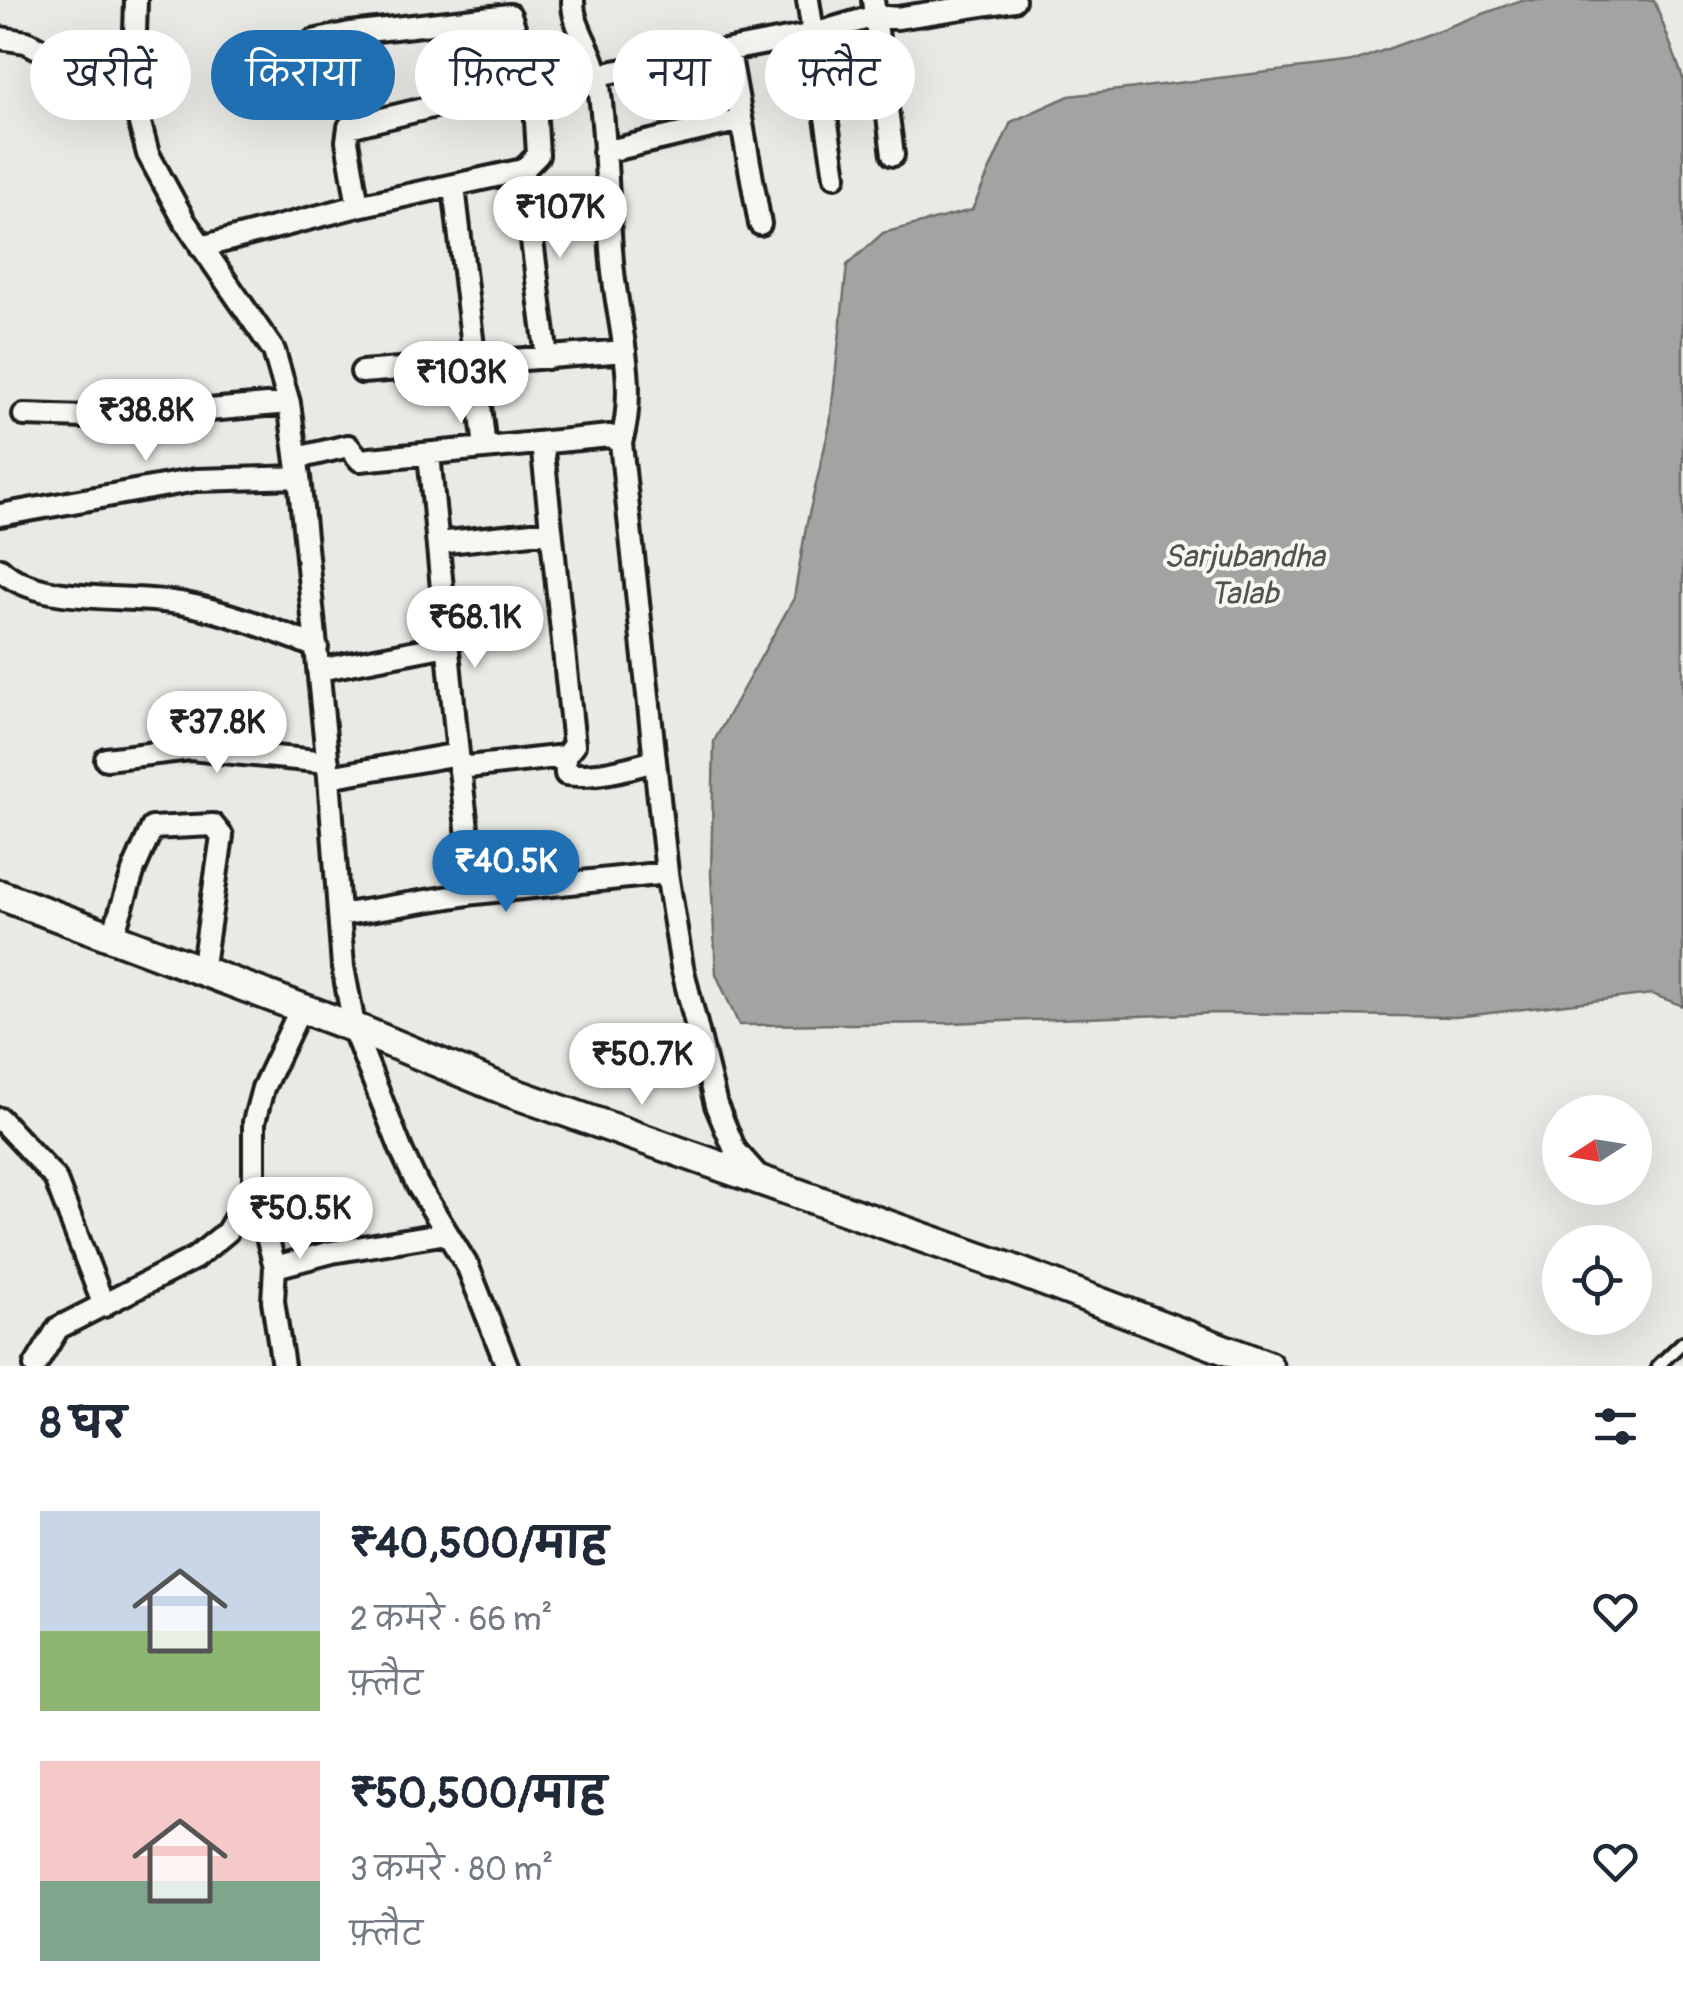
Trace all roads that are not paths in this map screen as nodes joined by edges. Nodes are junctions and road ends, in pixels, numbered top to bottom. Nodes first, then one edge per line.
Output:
1 (136, 0) edge
2 (574, 0) edge
3 (808, 0) edge
4 (1014, 0) edge
5 (874, 8) edge
6 (135, 30) edge
7 (377, 30) edge
8 (515, 30) edge
9 (813, 30) edge
10 (823, 30) edge
11 (0, 38) edge
12 (30, 44) edge
13 (613, 70) edge
14 (598, 73) junction
15 (593, 74) edge
16 (415, 111) edge
17 (139, 120) edge
18 (536, 120) edge
19 (741, 120) joint
20 (827, 120) edge
21 (604, 152) junction
22 (893, 155) dead end
23 (523, 170) junction
24 (835, 176) dead end
25 (454, 187) junction
26 (358, 206) junction
27 (760, 224) dead end
28 (201, 247) junction
29 (625, 351) junction
30 (547, 358) junction
31 (476, 364) junction
32 (362, 372) dead end
33 (289, 404) junction
34 (24, 415) dead end
35 (542, 443) junction
36 (621, 443) junction
37 (485, 448) junction
38 (429, 454) junction
39 (298, 467) junction
40 (0, 515) edge
41 (551, 531) junction
42 (438, 543) junction
43 (0, 569) edge
44 (447, 645) junction
45 (317, 647) junction
46 (319, 670) junction
47 (565, 756) junction
48 (106, 760) dead end
49 (458, 761) junction
50 (654, 761) junction
51 (329, 769) junction
52 (667, 873) junction
53 (475, 893) junction
54 (0, 895) edge
55 (339, 915) junction
56 (112, 938) junction
57 (202, 972) junction
58 (300, 1010) junction
59 (354, 1030) junction
60 (0, 1119) edge
61 (763, 1182) junction
62 (254, 1186) junction
63 (447, 1233) junction
64 (275, 1268) junction
65 (104, 1306) junction
66 (1683, 1342) edge
67 (35, 1366) edge
68 (283, 1366) edge
69 (507, 1366) edge
70 (1268, 1366) edge
71 (1658, 1366) edge

1 - 6 street
2 - 14 street
3 - 9 street
4 - 5 street
5 - 10 street
5 - 22 street
7 - 8 street
11 - 12 street
13 - 14 street
14 - 15 street
14 - 21 street
16 - 26 street
17 - 28 street
18 - 23 street
19 - 21 street
19 - 27 street
20 - 24 street
21 - 29 street
23 - 25 street
23 - 30 street
25 - 26 street
25 - 31 street
26 - 28 street
28 - 33 street
29 - 30 street
29 - 36 street
30 - 31 street
31 - 32 street
31 - 37 street
33 - 34 street
33 - 39 street
35 - 36 street
35 - 37 street
35 - 41 street
36 - 50 street
37 - 38 street
38 - 39 street
38 - 42 street
39 - 40 street
39 - 45 street
41 - 42 street
41 - 47 street
42 - 44 street
43 - 45 street
44 - 46 street
44 - 49 street
45 - 46 street
46 - 51 street
47 - 49 street
47 - 50 street
48 - 51 street
49 - 51 street
49 - 53 street
50 - 52 street
51 - 55 street
52 - 53 street
52 - 61 street
53 - 55 street
54 - 56 street
55 - 59 street
56 - 57 street
56 - 57 street
57 - 58 street
58 - 59 street
58 - 62 street
59 - 61 street
59 - 63 street
60 - 65 street
61 - 70 street
62 - 64 street
62 - 65 street
63 - 64 street
63 - 69 street
64 - 68 street
65 - 67 street
66 - 71 lane

